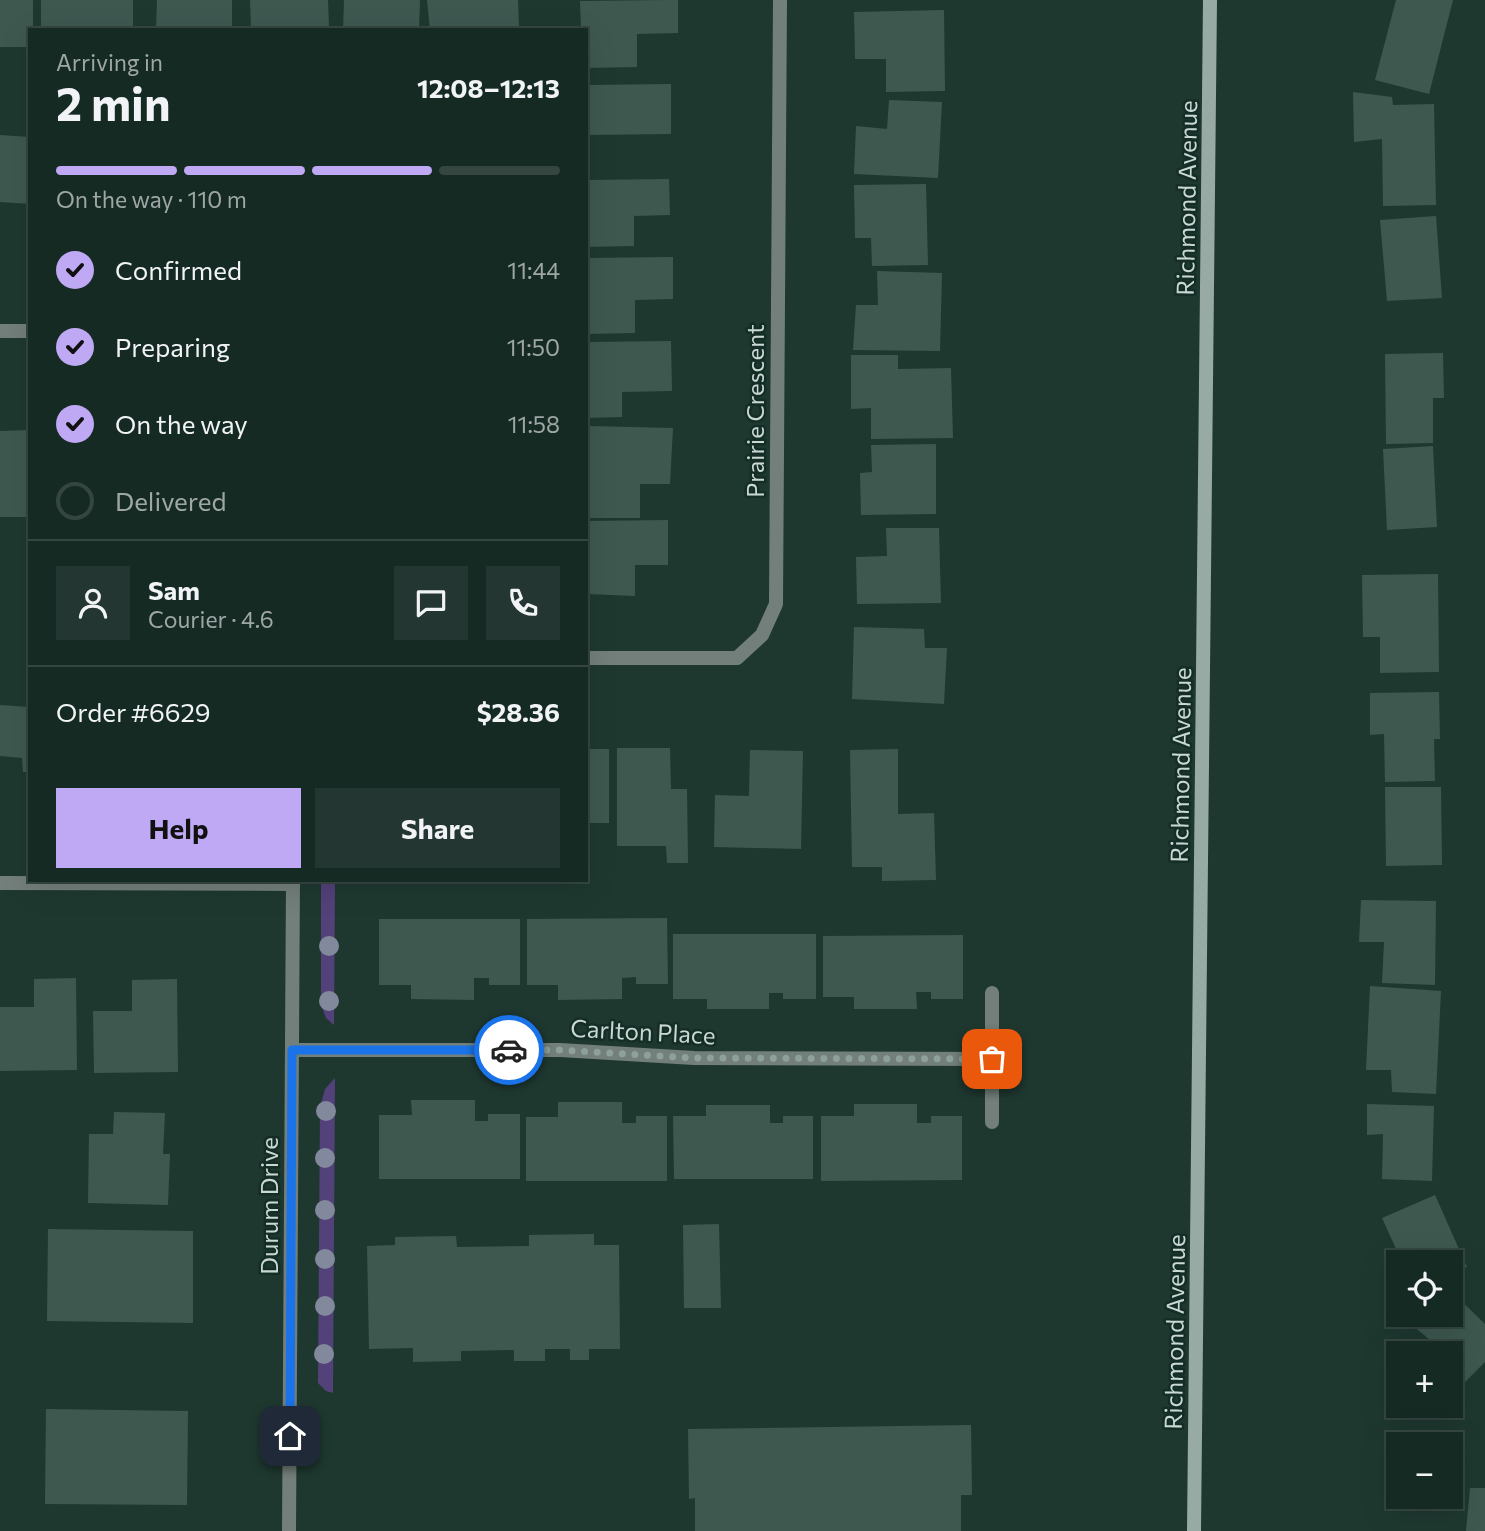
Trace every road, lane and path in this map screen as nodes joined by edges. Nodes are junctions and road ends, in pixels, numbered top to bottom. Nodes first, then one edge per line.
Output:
1 (780, 0) edge
2 (1210, 0) edge
3 (0, 331) edge
4 (28, 331) edge
5 (588, 657) edge
6 (293, 882) edge
7 (0, 883) edge
8 (992, 993) dead end
9 (292, 1050) junction
10 (992, 1059) junction
11 (992, 1122) dead end
12 (289, 1531) edge
13 (1194, 1531) edge

1 - 5 street, Prairie Crescent
2 - 13 main road, Richmond Avenue
3 - 4 street
6 - 7 street
6 - 9 street, Durum Drive
8 - 10 street
9 - 10 street, Carlton Place
9 - 12 street, Durum Drive
10 - 11 street

